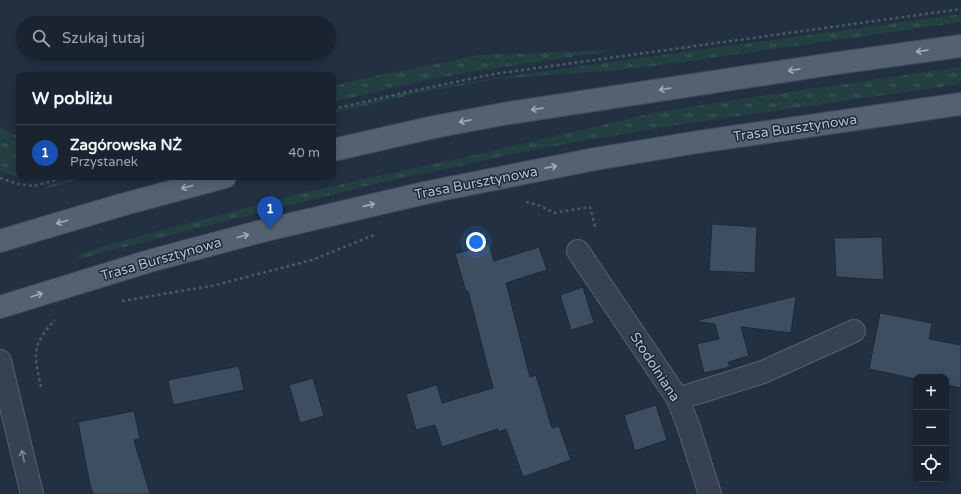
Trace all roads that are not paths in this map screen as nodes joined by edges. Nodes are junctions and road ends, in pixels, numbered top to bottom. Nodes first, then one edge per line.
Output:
1 (961, 46) edge
2 (961, 104) edge
3 (336, 149) edge
4 (213, 180) edge
5 (0, 241) edge
6 (578, 251) dead end
7 (0, 307) edge
8 (854, 331) dead end
9 (0, 361) edge
10 (678, 399) junction
11 (32, 494) edge
12 (710, 494) edge

1 -> 3 main road
7 -> 2 main road, Trasa Bursztynowa
4 -> 5 main road
6 - 10 street, Stodolniana
8 - 10 street
11 -> 9 street
10 - 12 street, Stodolniana

